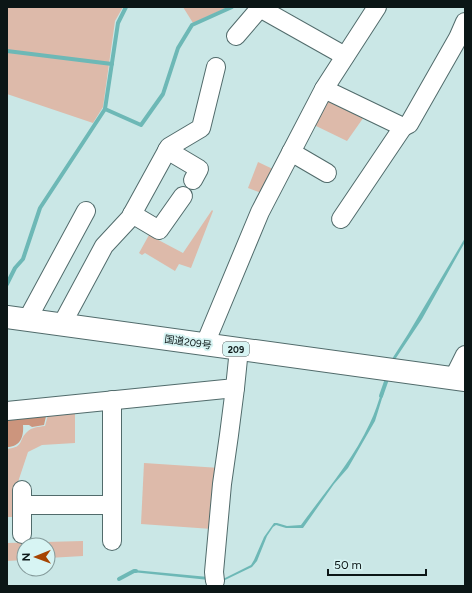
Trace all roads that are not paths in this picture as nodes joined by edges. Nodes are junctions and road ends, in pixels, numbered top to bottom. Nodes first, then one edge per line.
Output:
1 (377, 7) edge
2 (259, 8) edge
3 (465, 22) edge
4 (236, 36) dead end
5 (345, 56) junction
6 (216, 68) dead end
7 (324, 89) junction
8 (403, 127) junction
9 (167, 150) junction
10 (291, 152) junction
11 (327, 173) dead end
12 (193, 180) dead end
13 (182, 196) dead end
14 (86, 211) dead end
15 (132, 214) junction
16 (341, 219) dead end
17 (17, 318) edge
18 (62, 324) junction
19 (205, 344) junction
20 (239, 349) junction
21 (465, 355) edge
22 (459, 380) edge
23 (235, 388) junction
24 (112, 400) junction
25 (7, 411) edge
26 (112, 505) junction
27 (22, 534) dead end
28 (112, 542) dead end
29 (216, 581) dead end

1 - 5 street
2 - 4 street
2 - 5 street
3 - 8 street
5 - 7 street
6 - 9 street
7 - 8 street
7 - 10 street
8 - 16 street
9 - 12 street
9 - 15 street
10 - 11 street
10 - 19 street
13 - 15 street
14 - 17 street
15 - 18 street
17 - 18 highway, 国道209号 / 209
18 - 19 highway, 国道209号 / 209
19 - 20 highway, 国道209号 / 209
20 - 22 highway, 国道209号 / 209
20 - 23 street
21 - 22 street
23 - 24 street
23 - 29 street
24 - 25 street
24 - 26 street
26 - 27 street
26 - 28 street

